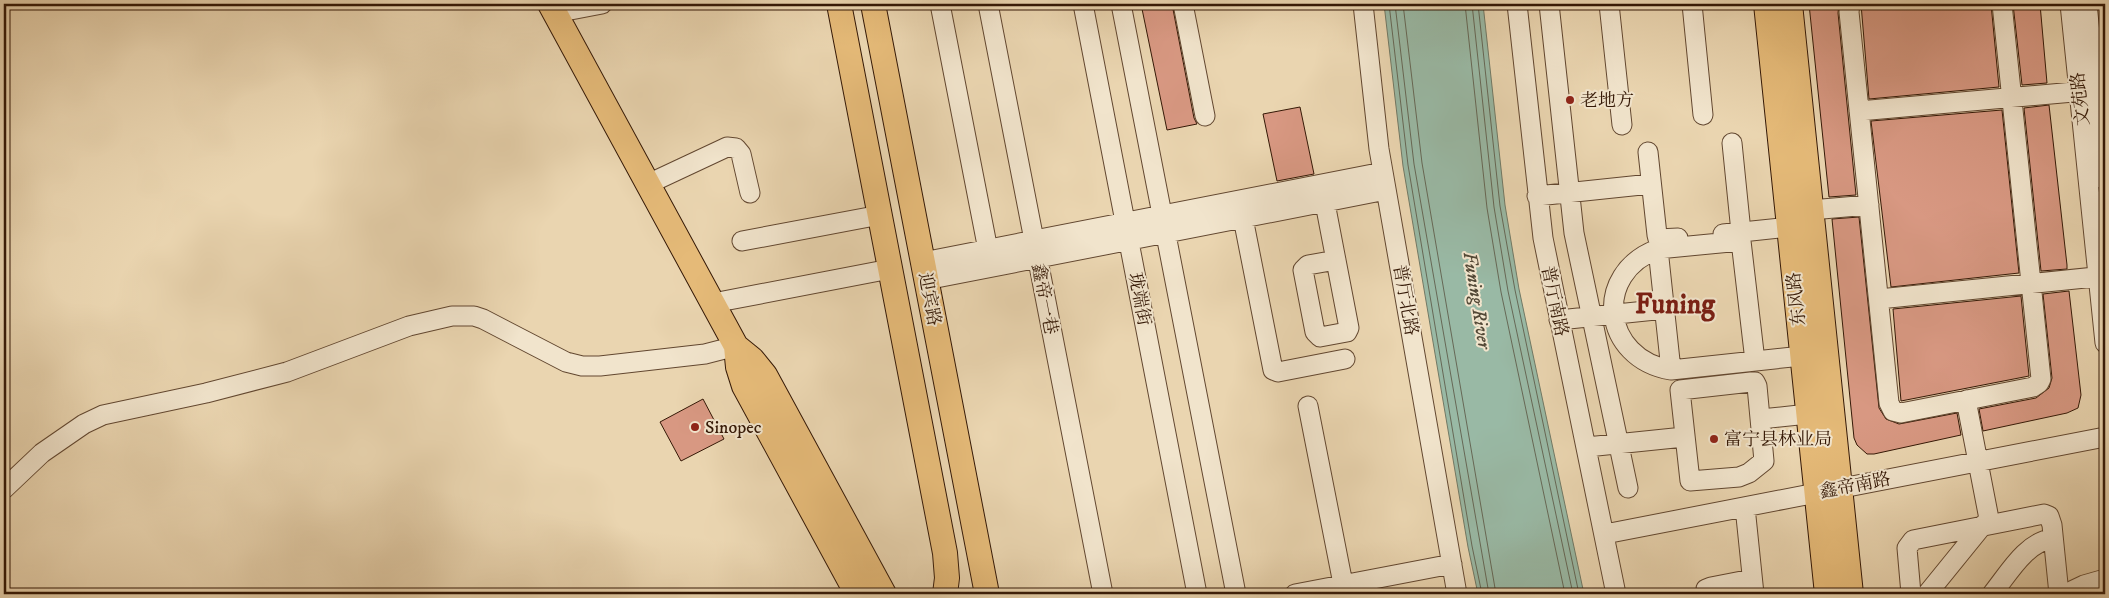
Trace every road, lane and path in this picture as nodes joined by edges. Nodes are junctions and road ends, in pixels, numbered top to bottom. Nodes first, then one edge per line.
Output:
1 (602, 4) edge
2 (838, 4) edge
3 (873, 4) edge
4 (940, 4) edge
5 (988, 4) edge
6 (1083, 4) edge
7 (1121, 4) edge
8 (1183, 4) edge
9 (1363, 4) edge
10 (1517, 4) edge
11 (1549, 4) edge
12 (1609, 4) edge
13 (1692, 4) edge
14 (1766, 4) edge
15 (1790, 4) edge
16 (1850, 4) edge
17 (2002, 4) edge
18 (2070, 4) edge
19 (2087, 4) edge
20 (553, 8) edge
21 (2088, 91) junction
22 (2012, 97) junction
23 (1859, 111) junction
24 (1703, 115) dead end
25 (1205, 116) dead end
26 (1622, 125) dead end
27 (1732, 143) dead end
28 (1648, 152) dead end
29 (2105, 180) edge
30 (1385, 181) junction
31 (648, 184) junction
32 (1652, 184) junction
33 (1569, 192) junction
34 (750, 193) dead end
35 (1537, 196) junction
36 (1325, 202) junction
37 (1869, 205) junction
38 (1811, 210) junction
39 (880, 215) junction
40 (1243, 218) junction
41 (1788, 219) junction
42 (1164, 224) junction
43 (1127, 232) junction
44 (1741, 232) junction
45 (742, 241) dead end
46 (1036, 249) junction
47 (1658, 249) junction
48 (988, 250) junction
49 (1336, 260) dead end
50 (890, 269) junction
51 (925, 271) junction
52 (2102, 276) edge
53 (2031, 283) junction
54 (1878, 298) junction
55 (713, 303) junction
56 (1665, 309) junction
57 (1614, 315) junction
58 (1592, 317) junction
59 (1560, 320) junction
60 (2105, 343) edge
61 (736, 346) junction
62 (1802, 356) junction
63 (1345, 359) dead end
64 (1755, 361) junction
65 (1671, 370) junction
66 (1966, 400) junction
67 (1308, 406) dead end
68 (1808, 414) junction
69 (1760, 419) junction
70 (1684, 437) junction
71 (2105, 437) edge
72 (1619, 444) junction
73 (1587, 447) junction
74 (1978, 462) junction
75 (4, 488) edge
76 (1628, 488) dead end
77 (1840, 488) junction
78 (1816, 493) junction
79 (1745, 507) junction
80 (1986, 525) junction
81 (1605, 534) junction
82 (2053, 538) junction
83 (1452, 564) junction
84 (2105, 579) edge
85 (1753, 587) edge
86 (1344, 590) edge
87 (857, 594) edge
88 (884, 594) edge
89 (945, 594) edge
90 (987, 594) edge
91 (1103, 594) edge
92 (1197, 594) edge
93 (1236, 594) edge
94 (1295, 594) edge
95 (1457, 594) edge
96 (1616, 594) edge
97 (1706, 594) edge
98 (1827, 594) edge
99 (1851, 594) edge
100 (1911, 594) edge
101 (1927, 594) edge
102 (1992, 594) edge
103 (2059, 594) edge
104 (2065, 594) edge

1 - 20 street
2 - 39 main road, 迎宾路
3 - 51 main road, 迎宾路
4 - 48 street
5 - 46 street, 鑫帝一巷
6 - 43 street, 珑端街
7 - 42 street
8 - 25 street
9 - 30 street, 普厅北路
10 - 35 street, 普厅南路
11 - 33 street
12 - 26 street
13 - 24 street
14 - 41 main road, 东风路
15 - 38 main road, 东风路
16 - 23 street
17 - 22 street
18 - 21 street, 文苑路
19 - 21 street, 文苑路
20 - 31 main road
21 - 22 street
21 - 29 street, 文苑路
21 - 52 street, 文苑路
22 - 23 street
22 - 53 street
23 - 37 street
27 - 44 street
28 - 32 street
30 - 36 street
30 - 42 street
30 - 83 street, 普厅北路
31 - 34 street
31 - 55 main road
32 - 33 street
32 - 44 street
33 - 35 street
33 - 58 street
35 - 59 street, 普厅南路
36 - 40 street
36 - 49 street
37 - 38 street
37 - 54 street
38 - 41 street
38 - 77 main road, 东风路
39 - 45 street
39 - 50 main road, 迎宾路
40 - 42 street
40 - 63 street
41 - 44 street
41 - 62 main road, 东风路
42 - 43 street
42 - 93 street
43 - 46 street
43 - 92 street, 珑端街
46 - 48 street
46 - 51 street
46 - 91 street, 鑫帝一巷
47 - 56 street
47 - 57 street
47 - 64 street
48 - 51 street
50 - 55 street
50 - 89 main road, 迎宾路
51 - 90 main road, 迎宾路
52 - 53 street
52 - 60 street, 文苑路
53 - 54 street
53 - 66 street
54 - 66 street
55 - 61 main road
56 - 57 street
56 - 65 street
57 - 58 street
57 - 65 street
58 - 59 street
58 - 72 street
59 - 73 street, 普厅南路
61 - 75 street
61 - 87 main road
61 - 88 main road
62 - 64 street
62 - 68 main road, 东风路
64 - 65 street
66 - 74 street
67 - 86 street
68 - 69 street
68 - 78 main road, 东风路
69 - 70 street
69 - 70 street
70 - 72 street
71 - 74 street, 鑫帝南路
72 - 73 street
72 - 76 street
73 - 81 street, 普厅南路
74 - 77 street, 鑫帝南路
74 - 80 street
77 - 78 street, 鑫帝南路
77 - 99 main road, 东风路
78 - 79 street, 鑫帝南路
78 - 98 main road, 东风路
79 - 81 street, 鑫帝南路
79 - 85 street
80 - 82 street
80 - 100 street
80 - 101 street
81 - 96 street, 普厅南路
82 - 102 street
82 - 103 street
83 - 86 street
83 - 95 street, 普厅北路
84 - 104 street
85 - 97 street
86 - 94 street

